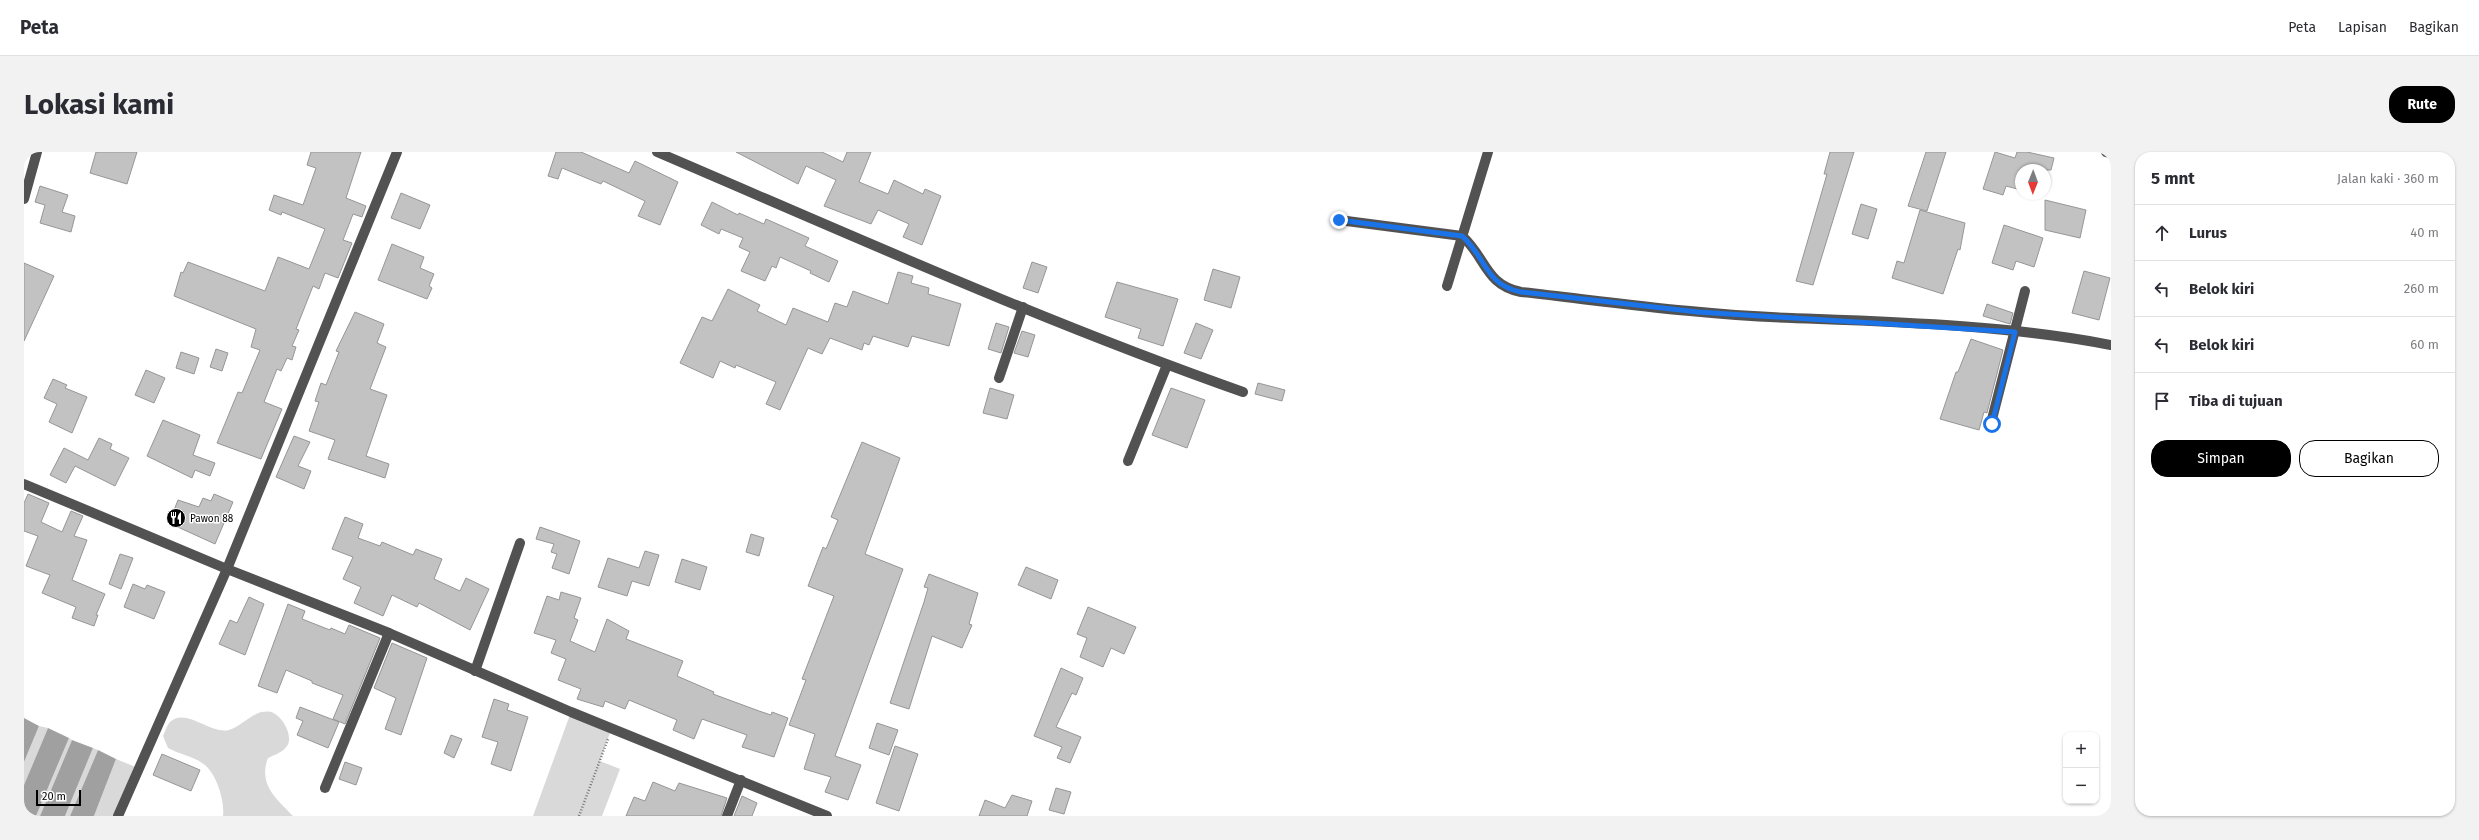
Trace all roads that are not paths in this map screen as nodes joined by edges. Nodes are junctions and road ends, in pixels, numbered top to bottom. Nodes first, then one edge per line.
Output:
1 (37, 152) edge
2 (397, 152) edge
3 (657, 152) edge
4 (1488, 152) edge
5 (2106, 152) edge
6 (2111, 153) edge
7 (24, 199) edge
8 (1339, 220) dead end
9 (1462, 236) junction
10 (1447, 286) dead end
11 (2025, 291) dead end
12 (1023, 307) junction
13 (2015, 332) junction
14 (2111, 345) edge
15 (1167, 365) junction
16 (999, 378) dead end
17 (1243, 392) dead end
18 (1992, 424) dead end
19 (1128, 461) dead end
20 (24, 484) edge
21 (520, 543) dead end
22 (227, 569) junction
23 (389, 633) junction
24 (476, 671) junction
25 (741, 780) junction
26 (325, 788) dead end
27 (118, 816) edge
28 (727, 816) edge
29 (827, 816) edge

1 - 7 street
2 - 22 street
3 - 12 street
4 - 9 street
5 - 6 street
8 - 9 street
9 - 10 street
9 - 13 street
11 - 13 street
12 - 15 street
12 - 16 street
13 - 14 street
13 - 18 street
15 - 17 street
15 - 19 street
20 - 22 street
21 - 24 street
22 - 23 street
22 - 27 street
23 - 24 street
23 - 26 street
24 - 25 street
25 - 28 street
25 - 29 street

